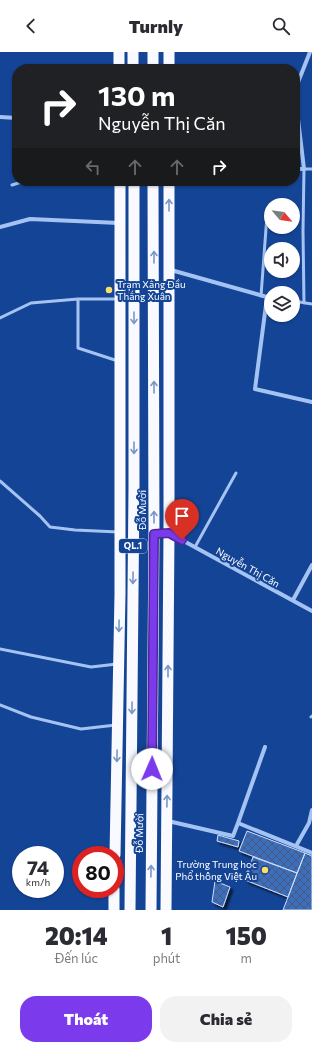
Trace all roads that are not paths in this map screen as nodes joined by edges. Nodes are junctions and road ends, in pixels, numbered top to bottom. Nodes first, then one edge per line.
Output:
1 (119, 52) edge
2 (133, 52) edge
3 (153, 52) edge
4 (168, 52) edge
5 (310, 52) edge
6 (119, 64) edge
7 (133, 64) edge
8 (153, 64) edge
9 (168, 64) edge
10 (300, 77) edge
11 (0, 117) edge
12 (12, 118) edge
13 (300, 136) edge
14 (300, 169) edge
15 (304, 169) junction
16 (312, 169) edge
17 (120, 186) edge
18 (134, 186) edge
19 (153, 186) edge
20 (169, 186) edge
21 (120, 223) junction
22 (0, 227) edge
23 (266, 234) edge
24 (169, 269) junction
25 (262, 296) joint
26 (78, 299) junction
27 (120, 299) junction
28 (300, 302) edge
29 (304, 303) junction
30 (312, 304) edge
31 (0, 318) edge
32 (265, 322) edge
33 (120, 362) junction
34 (312, 402) edge
35 (236, 473) dead end
36 (0, 481) edge
37 (120, 532) junction
38 (169, 533) junction
39 (154, 534) junction
40 (195, 547) junction
41 (312, 565) edge
42 (293, 600) junction
43 (312, 611) edge
44 (0, 649) edge
45 (119, 664) junction
46 (0, 705) edge
47 (117, 725) junction
48 (265, 747) dead end
49 (312, 810) edge
50 (167, 821) junction
51 (238, 824) junction
52 (115, 846) edge
53 (296, 846) junction
54 (312, 853) edge
55 (114, 898) edge
56 (114, 910) edge
57 (130, 910) edge
58 (151, 910) edge
59 (166, 910) edge

1 - 6 highway
2 - 7 highway
3 - 8 highway
4 - 9 highway
5 - 10 street
11 - 12 street
13 - 15 street
14 - 15 street
15 - 16 lane
15 - 29 lane
17 - 21 highway, QL.1
18 -> 57 highway, Đỗ Mười / QL.1
39 -> 19 highway, Đỗ Mười / QL.1
24 -> 20 highway
21 - 22 street
21 - 27 highway, QL.1
23 - 25 lane
24 - 25 street
24 - 38 highway
26 - 27 lane
26 - 31 lane
26 - 33 lane
27 - 33 highway, QL.1
28 - 29 lane
29 - 30 lane
32 - 34 street
33 - 37 highway, QL.1
35 - 40 lane
36 - 37 lane
37 -> 45 highway, QL.1
38 - 39 street
38 - 40 street, Nguyễn Thị Căn
50 -> 38 highway
58 -> 39 highway, Đỗ Mười / QL.1
40 - 42 street, Nguyễn Thị Căn
41 - 42 street
42 - 43 street, Nguyễn Thị Căn
44 - 45 lane
45 - 47 highway, QL.1
46 - 47 lane
47 -> 52 highway, QL.1
48 - 51 street
49 - 53 street
50 - 51 street
50 - 59 highway
51 - 53 street
53 - 54 street
55 - 56 highway

